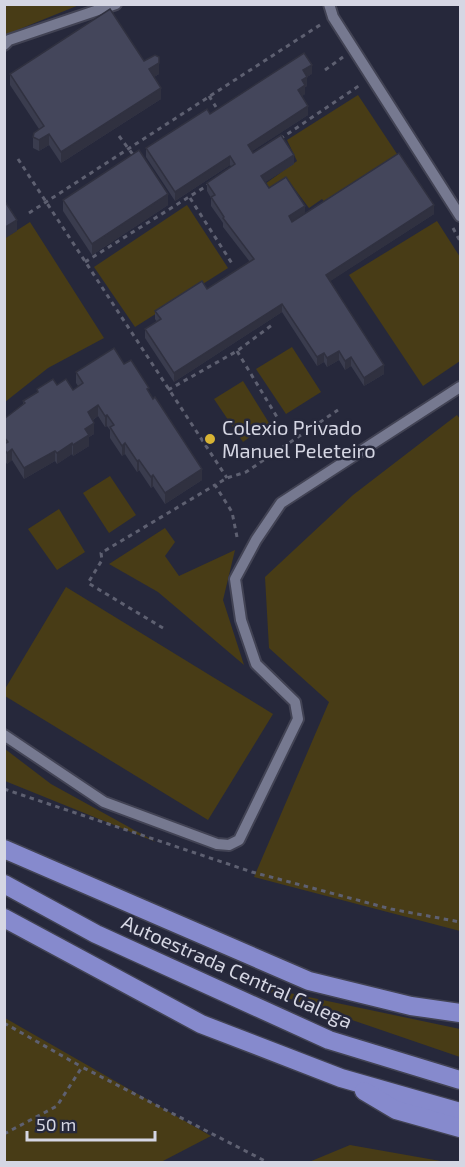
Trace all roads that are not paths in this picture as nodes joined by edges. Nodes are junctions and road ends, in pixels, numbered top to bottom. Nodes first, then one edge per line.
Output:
1 (117, 4) edge
2 (329, 4) edge
3 (4, 45) edge
4 (460, 216) edge
5 (460, 387) edge
6 (4, 735) edge
7 (4, 849) edge
8 (4, 884) edge
9 (4, 918) edge
10 (460, 1012) edge
11 (341, 1078) junction
12 (460, 1080) edge
13 (460, 1112) edge
14 (460, 1128) edge

1 - 3 lane
2 - 4 lane
5 - 6 lane
7 - 10 highway
8 - 12 highway, Autoestrada Central Galega
9 - 11 highway
11 - 13 highway
11 - 14 highway

